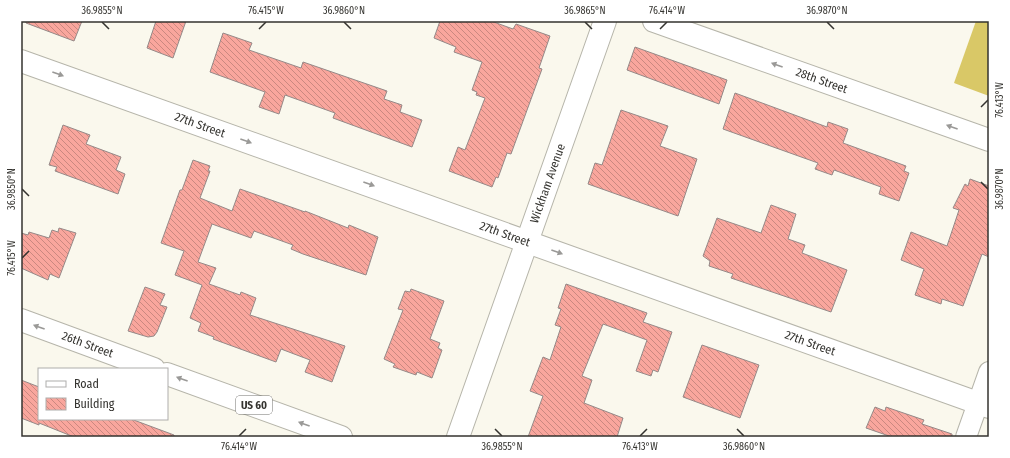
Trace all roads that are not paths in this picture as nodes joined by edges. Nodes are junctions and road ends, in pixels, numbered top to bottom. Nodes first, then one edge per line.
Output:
1 (605, 21) edge
2 (654, 21) edge
3 (21, 60) edge
4 (989, 140) edge
5 (528, 241) junction
6 (21, 320) edge
7 (151, 368) edge
8 (989, 372) edge
9 (168, 374) edge
10 (983, 405) edge
11 (341, 437) edge
12 (458, 437) edge
13 (966, 437) edge

1 - 5 main road, Wickham Avenue
4 -> 2 main road, 28th Street
3 -> 5 main road, 27th Street
5 -> 10 main road, 27th Street
5 - 12 main road, Wickham Avenue
7 -> 6 main road, 26th Street
8 - 10 street
11 -> 9 main road, US 60
10 - 13 street

